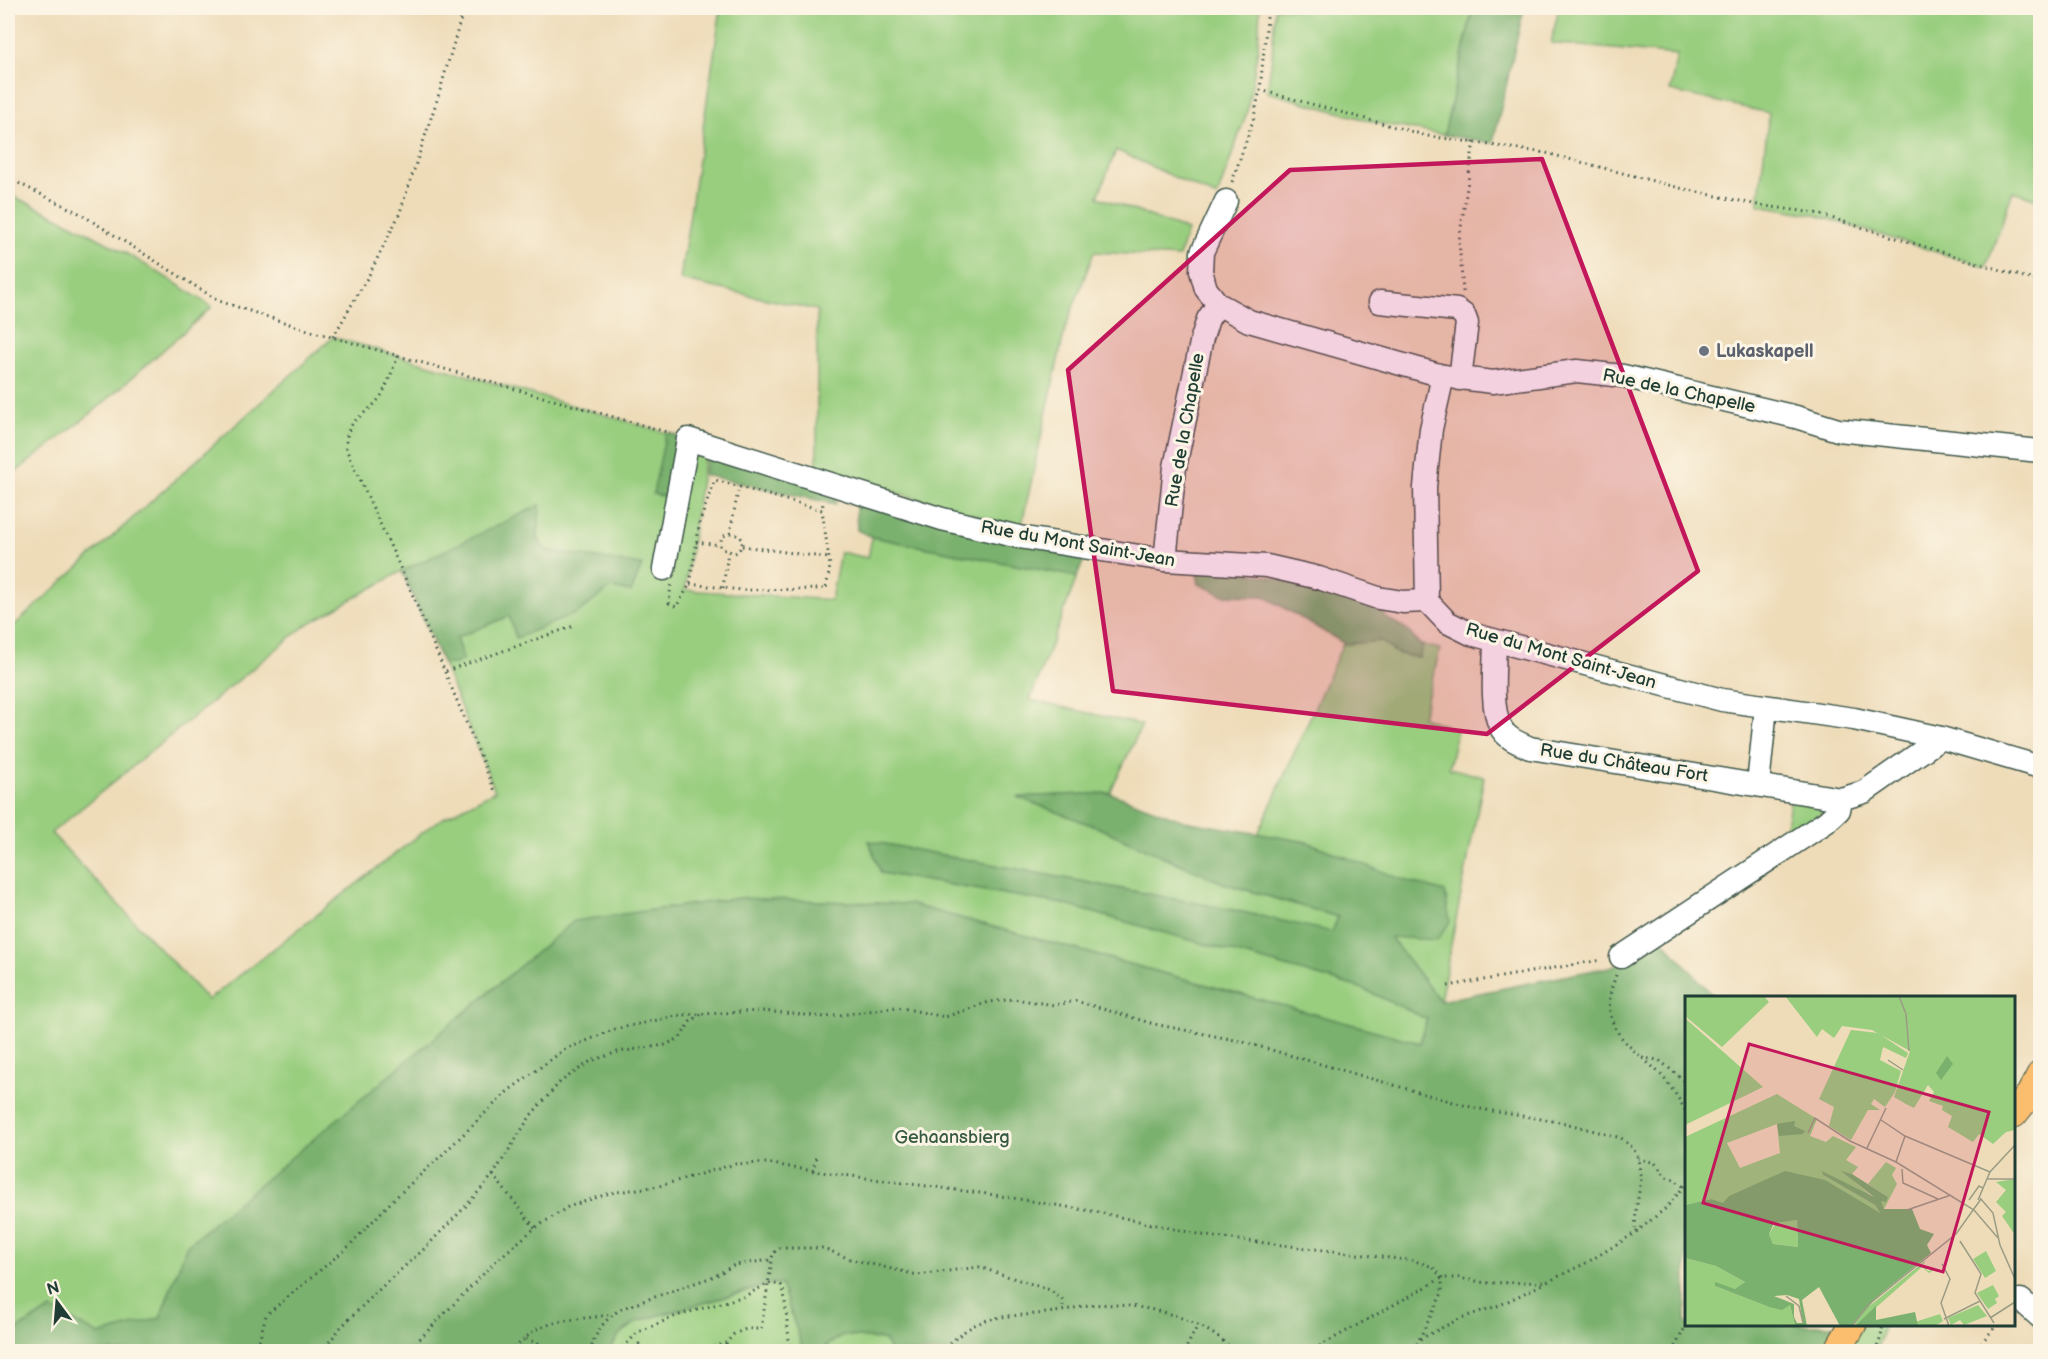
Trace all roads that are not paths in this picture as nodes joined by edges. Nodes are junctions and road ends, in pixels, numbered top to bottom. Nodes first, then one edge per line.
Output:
1 (1226, 201) road end
2 (1380, 302) dead end
3 (1218, 304) junction
4 (1452, 377) junction
5 (2040, 451) edge
6 (1165, 560) junction
7 (664, 569) dead end
8 (1427, 601) junction
9 (1495, 641) junction
10 (1766, 707) junction
11 (1941, 738) junction
12 (2040, 767) edge
13 (1758, 785) junction
14 (1841, 799) junction
15 (1621, 957) road end
16 (2040, 1076) edge
17 (2015, 1112) edge
18 (2021, 1300) dead end
19 (2040, 1317) edge
20 (1852, 1326) edge
21 (1837, 1352) edge

1 - 3 street
2 - 4 street
3 - 4 street, Rue de la Chapelle
3 - 6 street, Rue de la Chapelle
4 - 5 street, Rue de la Chapelle
4 - 8 street
6 - 7 street, Rue du Mont Saint-Jean
6 - 8 street, Rue du Mont Saint-Jean
8 - 9 street, Rue du Mont Saint-Jean
9 - 10 street, Rue du Mont Saint-Jean
9 - 13 street, Rue du Château Fort
10 - 11 street, Rue du Mont Saint-Jean
10 - 13 street
11 - 12 street, Rue du Mont Saint-Jean
11 - 14 street
13 - 14 street, Rue du Château Fort
14 - 15 street
16 - 17 main road
18 - 19 street
20 - 21 main road

